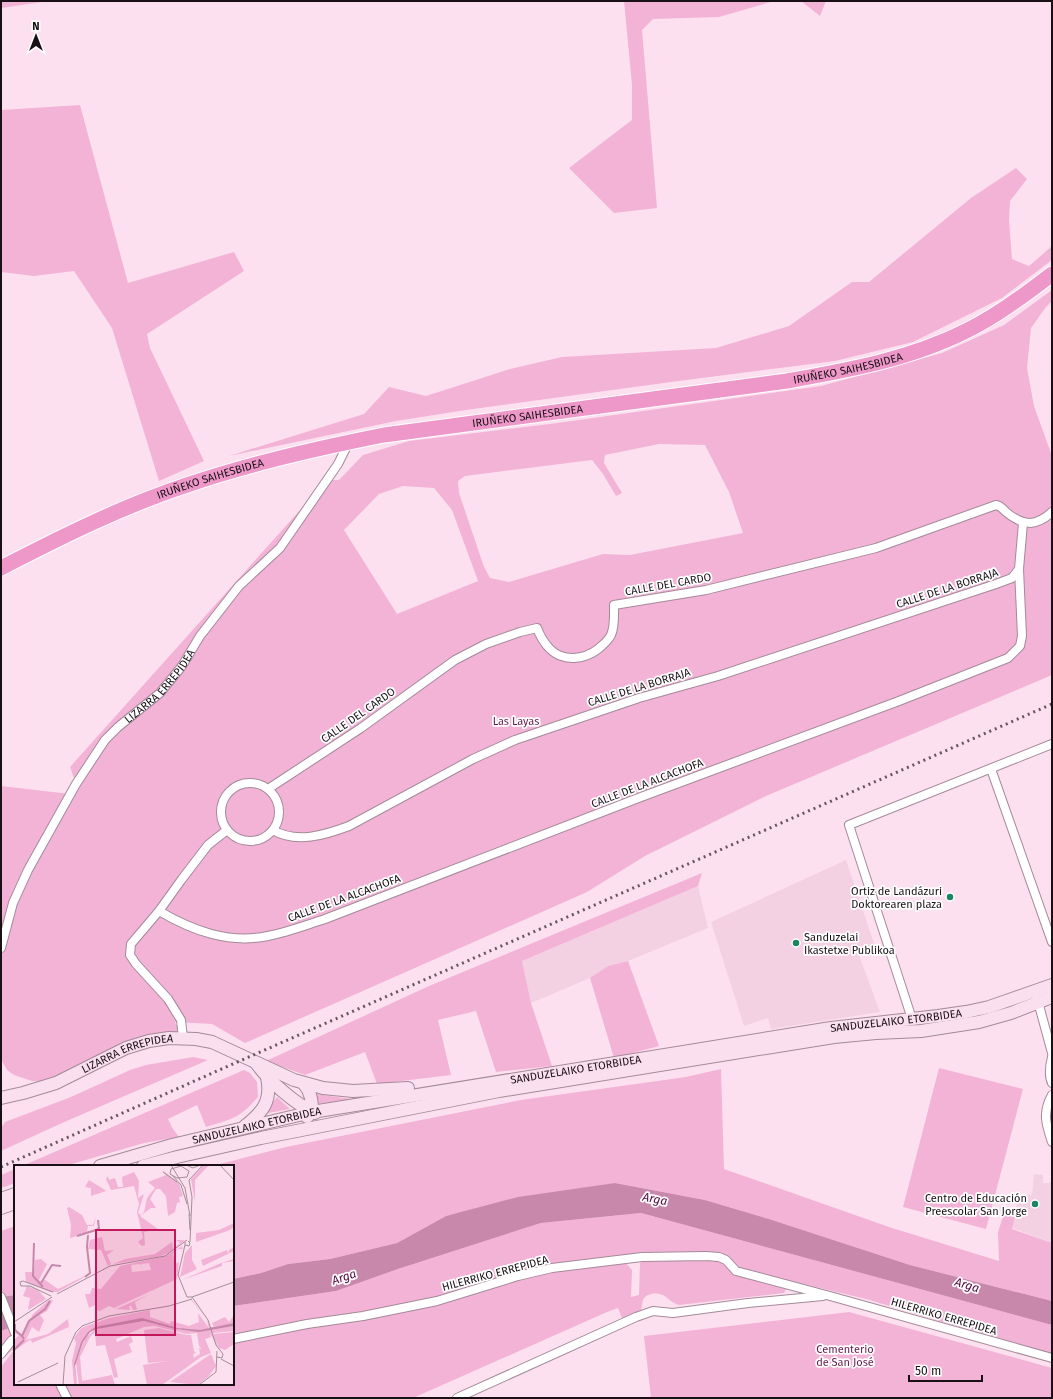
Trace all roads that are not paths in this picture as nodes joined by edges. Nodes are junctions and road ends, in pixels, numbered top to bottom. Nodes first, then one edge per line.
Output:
1 (1052, 274) edge
2 (348, 442) junction
3 (1052, 512) edge
4 (1023, 523) junction
5 (1, 568) edge
6 (1019, 569) junction
7 (1052, 744) edge
8 (991, 769) junction
9 (268, 788) junction
10 (227, 830) junction
11 (273, 830) junction
12 (160, 911) junction
13 (1052, 942) edge
14 (1, 948) edge
15 (1052, 985) edge
16 (1052, 997) edge
17 (1037, 998) junction
18 (912, 1019) junction
19 (183, 1038) junction
20 (1052, 1053) edge
21 (1052, 1057) edge
22 (255, 1062) junction
23 (267, 1077) junction
24 (299, 1082) junction
25 (1052, 1082) edge
26 (280, 1088) junction
27 (449, 1095) junction
28 (1052, 1095) edge
29 (1, 1098) edge
30 (268, 1100) junction
31 (312, 1112) junction
32 (243, 1128) junction
33 (1052, 1142) edge
34 (196, 1153) junction
35 (103, 1165) edge
36 (147, 1165) edge
37 (14, 1194) edge
38 (1, 1199) edge
39 (14, 1203) edge
40 (1, 1208) edge
41 (830, 1296) junction
42 (1, 1297) edge
43 (14, 1329) edge
44 (234, 1339) edge
45 (14, 1340) edge
46 (1, 1354) edge
47 (1052, 1358) edge
48 (60, 1385) edge
49 (67, 1398) edge
50 (457, 1398) edge

1 - 2 highway, IRUÑEKO SAIHESBIDEA
2 - 5 highway, IRUÑEKO SAIHESBIDEA
2 - 14 street, LIZARRA ERREPIDEA
3 - 4 street
4 - 6 street, CALLE DE LA ALCACHOFA
4 - 9 street, CALLE DEL CARDO
6 - 11 street, CALLE DE LA BORRAJA
6 - 12 street, CALLE DE LA ALCACHOFA
7 - 8 street
8 - 13 street
8 - 18 street
9 - 10 street
9 - 11 street
10 - 11 street
10 - 12 street
12 - 19 street
15 - 17 main road, SANDUZELAIKO ETORBIDEA
16 - 17 main road, SANDUZELAIKO ETORBIDEA
17 - 18 main road, SANDUZELAIKO ETORBIDEA
17 - 20 street
17 - 27 main road, SANDUZELAIKO ETORBIDEA
18 - 27 main road, SANDUZELAIKO ETORBIDEA
19 - 22 main road, LIZARRA ERREPIDEA
19 - 29 main road, LIZARRA ERREPIDEA
21 - 25 street
22 - 23 main road, LIZARRA ERREPIDEA
22 - 24 main road, LIZARRA ERREPIDEA
23 - 26 main road, LIZARRA ERREPIDEA
23 - 30 main road
24 - 26 main road
24 - 27 main road, LIZARRA ERREPIDEA
24 - 31 main road
26 - 30 main road
26 - 31 main road, LIZARRA ERREPIDEA
27 - 31 main road, SANDUZELAIKO ETORBIDEA
27 - 34 main road, SANDUZELAIKO ETORBIDEA
28 - 33 street
30 - 32 main road
31 - 32 main road, SANDUZELAIKO ETORBIDEA
31 - 34 main road
32 - 35 main road, SANDUZELAIKO ETORBIDEA
34 - 36 main road, SANDUZELAIKO ETORBIDEA
37 - 38 main road
39 - 40 main road
41 - 44 street, HILERRIKO ERREPIDEA
41 - 47 street, HILERRIKO ERREPIDEA
41 - 50 street, HILERRIKO ERREPIDEA
42 - 43 street
45 - 46 street
48 - 49 street

